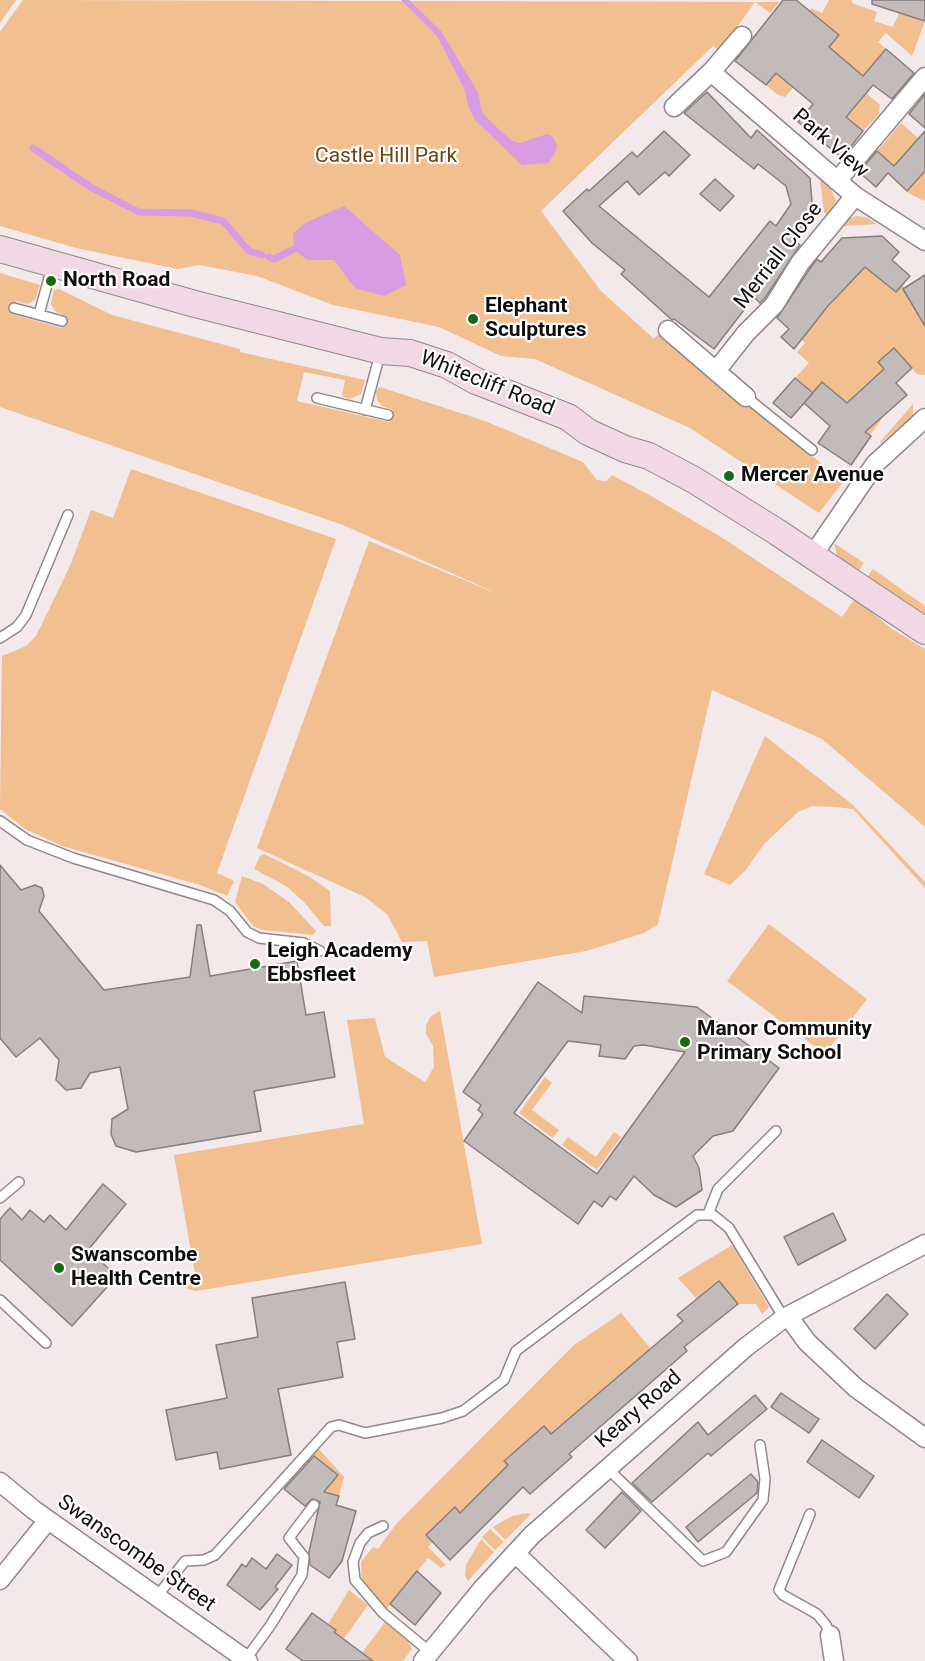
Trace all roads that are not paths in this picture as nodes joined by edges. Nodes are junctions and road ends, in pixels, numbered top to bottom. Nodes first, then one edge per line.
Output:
1 (742, 36) dead end
2 (711, 72) junction
3 (925, 77) edge
4 (674, 107) dead end
5 (837, 181) junction
6 (855, 196) junction
7 (925, 241) edge
8 (0, 249) edge
9 (53, 264) junction
10 (14, 308) dead end
11 (39, 315) junction
12 (62, 321) dead end
13 (668, 330) dead end
14 (381, 351) junction
15 (716, 371) junction
16 (746, 397) joint
17 (317, 398) dead end
18 (365, 410) junction
19 (388, 416) dead end
20 (925, 418) edge
21 (812, 450) dead end
22 (68, 515) dead end
23 (813, 555) junction
24 (925, 631) edge
25 (0, 638) edge
26 (0, 821) edge
27 (320, 951) dead end
28 (776, 1131) dead end
29 (19, 1182) dead end
30 (0, 1198) edge
31 (708, 1214) junction
32 (925, 1244) edge
33 (0, 1300) edge
34 (786, 1317) junction
35 (46, 1343) dead end
36 (925, 1438) edge
37 (760, 1445) dead end
38 (607, 1468) junction
39 (0, 1482) edge
40 (314, 1505) dead end
41 (810, 1514) dead end
42 (48, 1520) junction
43 (383, 1526) dead end
44 (515, 1553) junction
45 (0, 1580) edge
46 (158, 1596) junction
47 (830, 1635) joint
48 (426, 1656) edge
49 (247, 1660) edge
50 (628, 1661) edge
51 (834, 1661) edge

1 - 2 street
2 - 4 street
2 - 5 street, Park View
3 - 5 street
5 - 6 street, Park View
6 - 7 street, Park View
6 - 15 street, Merriall Close
8 - 9 street, Whitecliff Road
9 - 11 lane
9 - 14 street, Whitecliff Road
10 - 11 lane
11 - 12 lane
13 - 15 street
14 - 18 lane
14 - 23 street, Whitecliff Road
15 - 16 street
16 - 21 lane
17 - 18 lane
18 - 19 lane
20 - 23 street
22 - 25 lane
23 - 24 street, Whitecliff Road
26 - 27 lane
28 - 31 lane
29 - 30 lane
31 - 34 lane
31 - 46 lane
32 - 34 street, Keary Road
33 - 35 lane
34 - 36 street
34 - 38 street, Keary Road
37 - 38 lane
38 - 44 street, Keary Road
39 - 42 street, Swanscombe Street
40 - 49 lane
41 - 47 lane
42 - 45 street
42 - 46 street, Swanscombe Street
43 - 48 lane
44 - 48 street, Keary Road
44 - 50 street
46 - 49 street, Swanscombe Street
47 - 51 street

